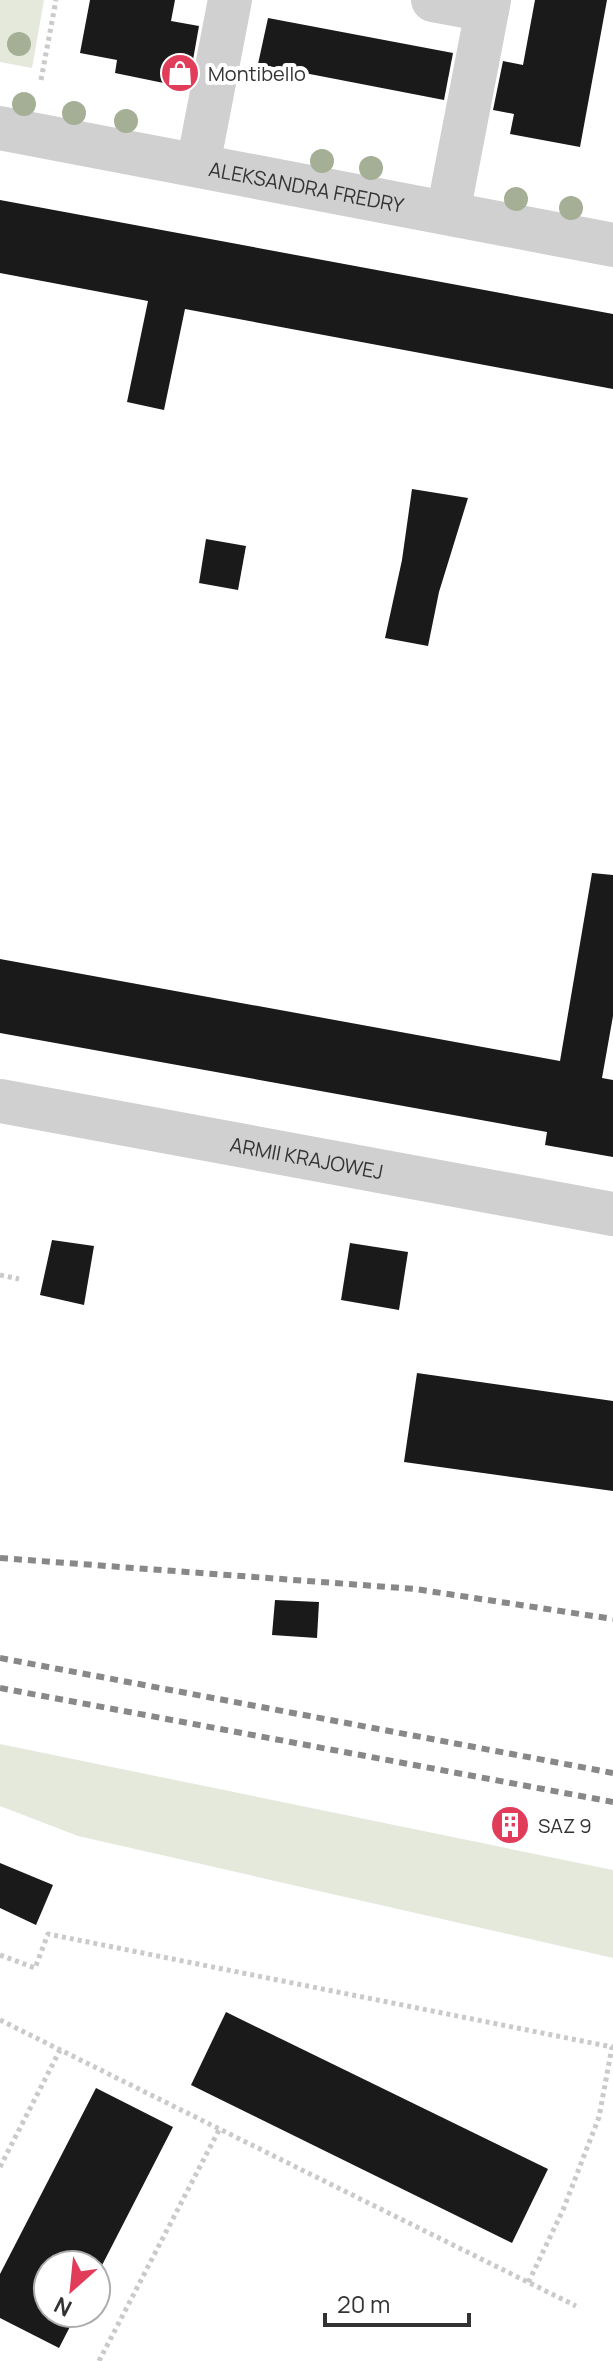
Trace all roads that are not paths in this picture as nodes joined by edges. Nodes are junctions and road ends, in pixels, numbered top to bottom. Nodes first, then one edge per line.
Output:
1 (230, 0) edge
2 (433, 0) edge
3 (488, 5) edge
4 (0, 128) edge
5 (198, 165) junction
6 (448, 213) junction
7 (613, 245) edge
8 (0, 1101) edge
9 (613, 1214) edge

1 - 5 street
2 - 3 street
3 - 6 street
4 - 5 street, ALEKSANDRA FREDRY
5 - 6 street, ALEKSANDRA FREDRY
6 - 7 street, ALEKSANDRA FREDRY
8 - 9 street, ARMII KRAJOWEJ

